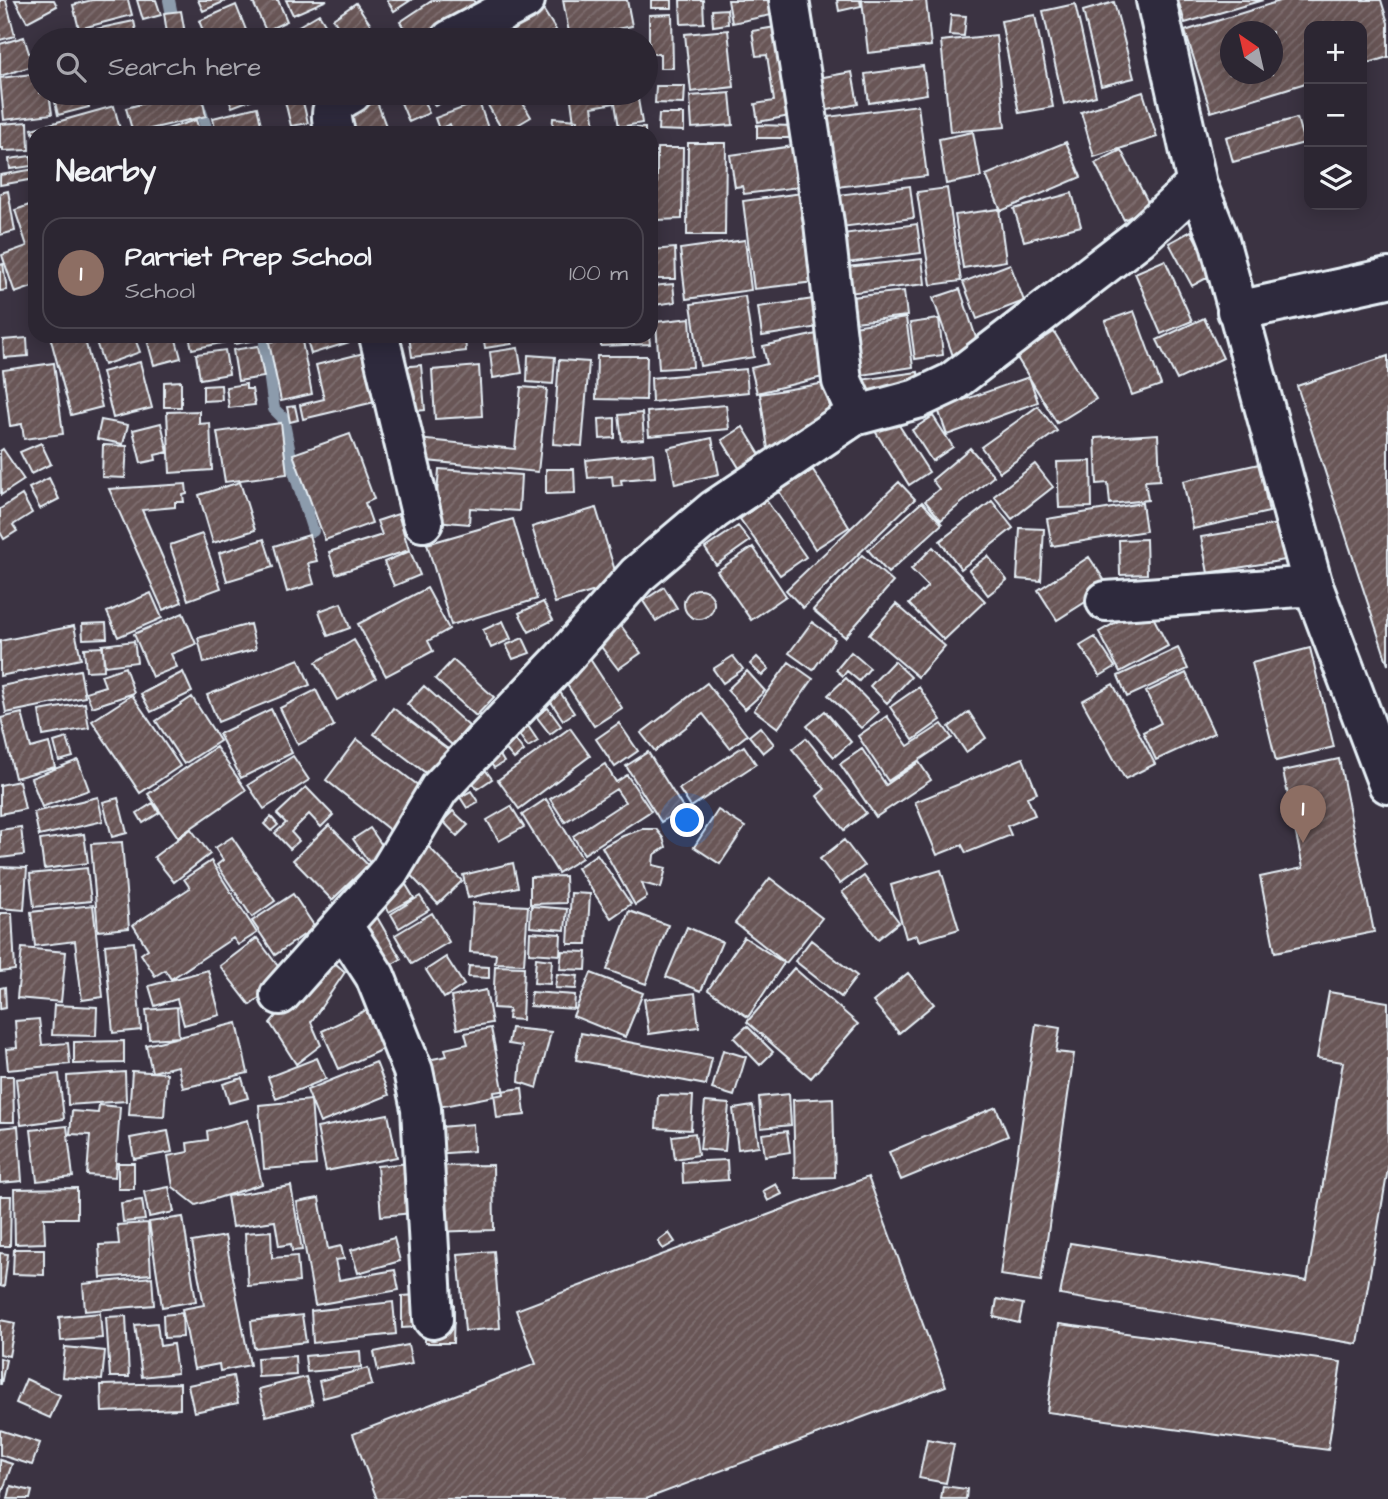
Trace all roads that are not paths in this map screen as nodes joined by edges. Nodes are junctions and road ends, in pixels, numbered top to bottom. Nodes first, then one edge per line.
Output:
1 (525, 0) edge
2 (789, 0) edge
3 (1156, 0) edge
4 (472, 28) edge
5 (335, 105) edge
6 (334, 126) edge
7 (1197, 184) junction
8 (1388, 278) edge
9 (1237, 311) junction
10 (381, 343) edge
11 (854, 416) junction
12 (423, 522) dead end
13 (1313, 586) junction
14 (1106, 601) dead end
15 (1388, 784) edge
16 (342, 925) junction
17 (280, 995) dead end
18 (433, 1319) dead end

1 - 4 street
2 - 11 street
3 - 7 street
5 - 6 street
7 - 9 street
7 - 11 street
8 - 9 street
9 - 13 street
10 - 12 street
11 - 16 street
13 - 14 street
13 - 15 street
16 - 17 street
16 - 18 street

